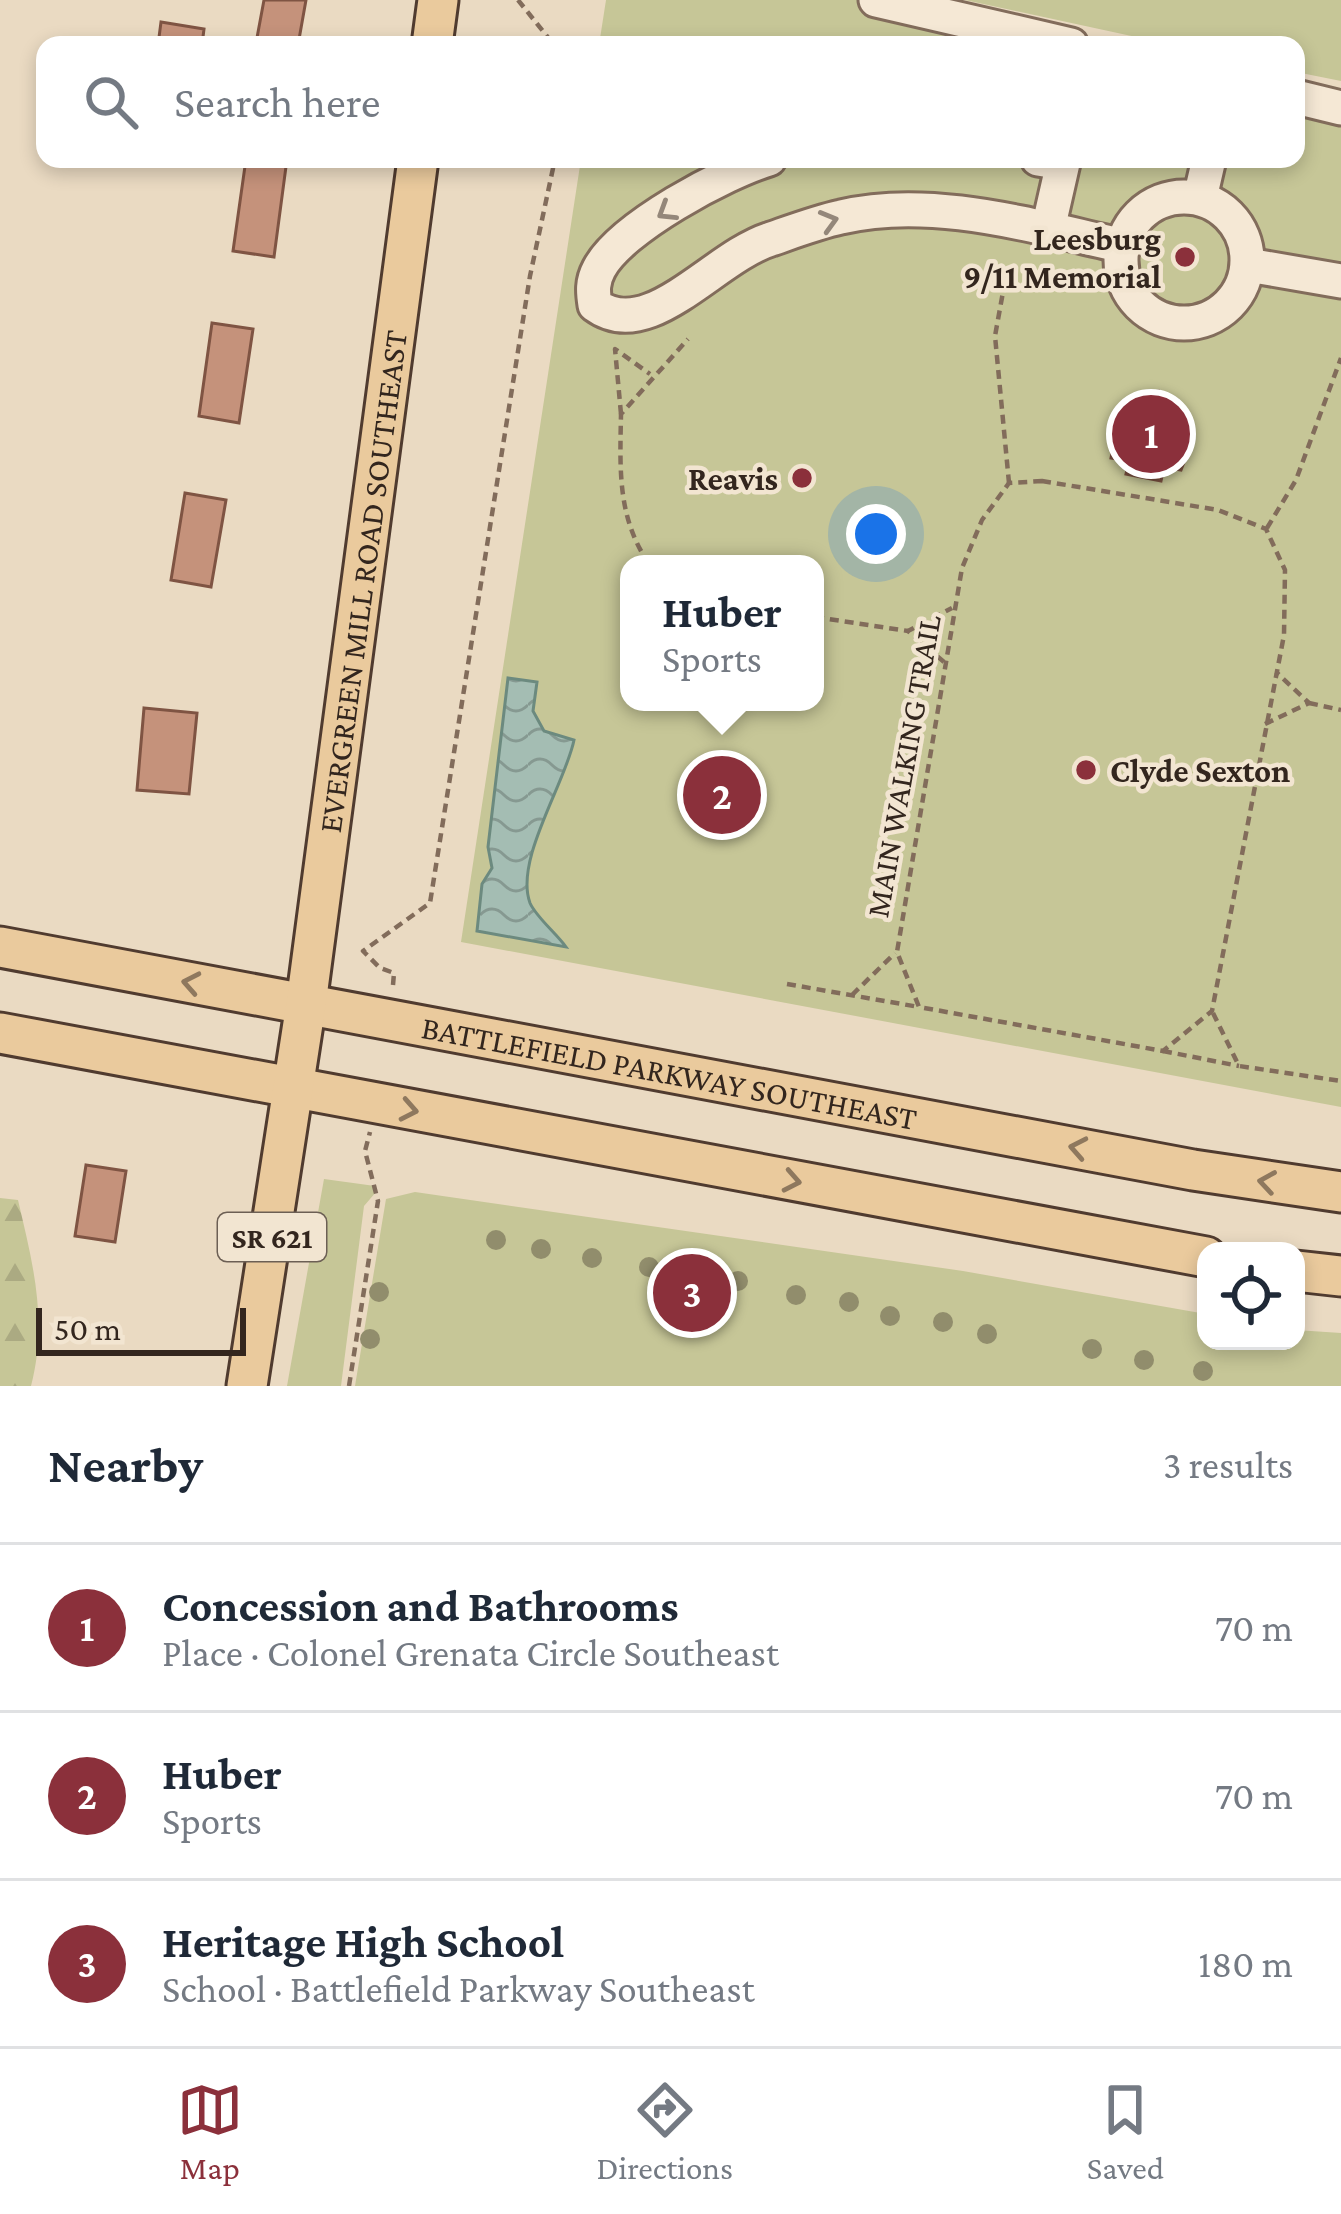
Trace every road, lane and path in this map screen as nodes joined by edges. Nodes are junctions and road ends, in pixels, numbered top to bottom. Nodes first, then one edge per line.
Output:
1 (438, 0) edge
2 (518, 0) edge
3 (877, 0) edge
4 (434, 36) edge
5 (547, 36) edge
6 (1032, 36) edge
7 (1305, 99) edge
8 (1341, 108) edge
9 (417, 168) edge
10 (553, 168) edge
11 (736, 168) edge
12 (1062, 168) edge
13 (1207, 168) edge
14 (1200, 198) junction
15 (1048, 230) junction
16 (1124, 246) junction
17 (1248, 265) junction
18 (1005, 281) dead end
19 (1341, 281) edge
20 (688, 339) dead end
21 (1341, 358) edge
22 (651, 374) junction
23 (621, 414) junction
24 (1009, 483) junction
25 (1267, 530) junction
26 (643, 555) edge
27 (954, 606) junction
28 (824, 618) edge
29 (908, 631) junction
30 (944, 662) junction
31 (1276, 672) junction
32 (1309, 703) junction
33 (1341, 710) edge
34 (1264, 724) junction
35 (0, 946) edge
36 (897, 952) junction
37 (787, 984) dead end
38 (852, 995) junction
39 (306, 1004) junction
40 (919, 1007) junction
41 (1212, 1011) junction
42 (388, 1018) junction
43 (0, 1033) edge
44 (1163, 1051) junction
45 (1239, 1066) junction
46 (1341, 1082) edge
47 (294, 1088) junction
48 (374, 1103) junction
49 (1341, 1192) edge
50 (1197, 1256) edge
51 (1305, 1272) edge
52 (1341, 1276) edge
53 (247, 1386) edge
54 (349, 1386) edge

1 - 4 main road
2 - 5 path
3 - 6 street
7 - 8 street
9 - 39 main road, EVERGREEN MILL ROAD SOUTHEAST / SR 621
10 - 42 path
11 -> 15 street
12 - 15 street
13 - 14 street
14 - 16 street
14 - 17 street
15 - 16 street
16 - 17 street
17 - 19 street
18 - 24 path
20 - 22 path
21 - 25 path
22 - 23 path
22 - 23 path
23 - 26 path
24 - 25 path
24 - 27 path, MAIN WALKING TRAIL
25 - 31 path
27 - 29 path
27 - 30 path, MAIN WALKING TRAIL
28 - 29 path
29 - 30 path
30 - 36 path, MAIN WALKING TRAIL
31 - 32 path
31 - 34 path
32 - 33 path
32 - 34 path
34 - 41 path
39 -> 35 main road, BATTLEFIELD PARKWAY SOUTHEAST
36 - 38 path
36 - 40 path, MAIN WALKING TRAIL
37 - 38 path
38 - 40 path
39 - 42 main road, BATTLEFIELD PARKWAY SOUTHEAST
39 - 47 main road, SR 621
40 - 44 path
41 - 44 path
41 - 45 path
49 -> 42 main road, BATTLEFIELD PARKWAY SOUTHEAST
43 - 47 main road
44 - 45 path
45 - 46 path
47 - 48 main road
47 - 53 main road, SR 621
48 -> 50 main road
48 - 54 path
51 - 52 main road

